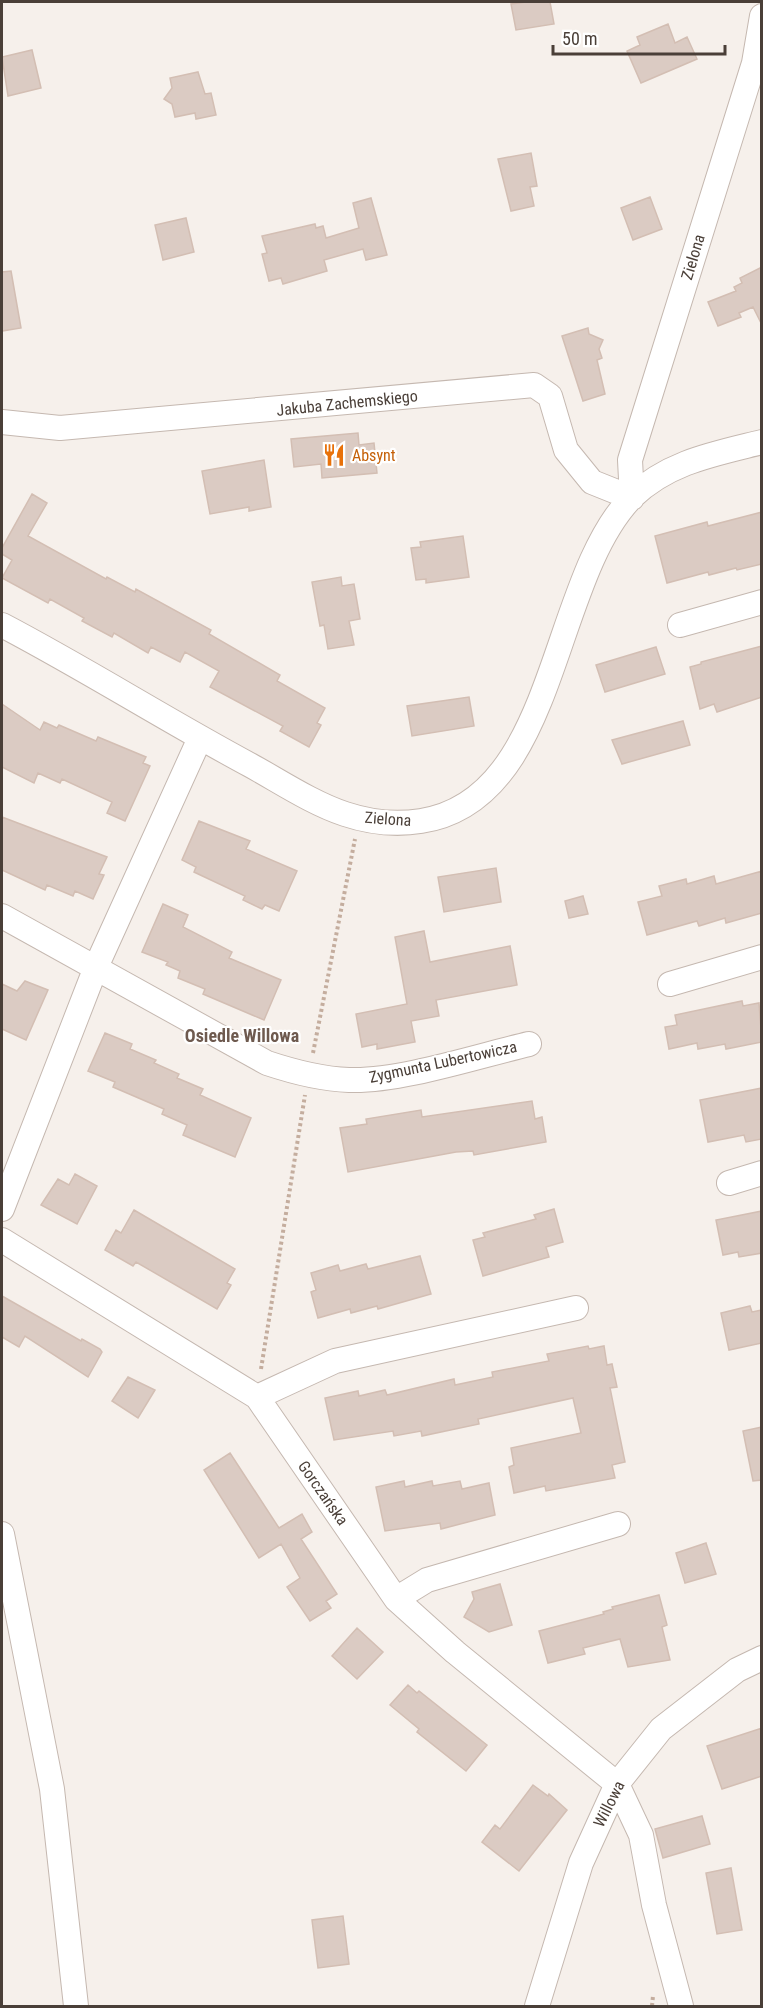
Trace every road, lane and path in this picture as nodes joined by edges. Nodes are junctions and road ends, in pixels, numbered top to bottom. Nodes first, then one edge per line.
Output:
1 (762, 16) edge
2 (2, 422) edge
3 (762, 442) edge
4 (632, 498) junction
5 (762, 602) edge
6 (2, 625) edge
7 (680, 625) dead end
8 (200, 738) junction
9 (360, 818) junction
10 (2, 916) edge
11 (762, 957) edge
12 (96, 967) junction
13 (670, 984) dead end
14 (530, 1044) dead end
15 (308, 1076) junction
16 (762, 1173) edge
17 (729, 1183) dead end
18 (2, 1209) edge
19 (2, 1240) edge
20 (576, 1308) dead end
21 (257, 1397) junction
22 (618, 1524) dead end
23 (2, 1534) edge
24 (396, 1599) junction
25 (762, 1658) edge
26 (617, 1784) junction
27 (76, 2007) edge
28 (537, 2007) edge
29 (681, 2007) edge

1 - 4 street, Zielona
2 - 4 street, Jakuba Zachemskiego
3 - 4 street, Zielona
4 - 9 street, Zielona
5 - 7 street
6 - 8 street, Zielona
8 - 9 street, Zielona
8 - 12 street
9 - 15 path
10 - 12 street, Zygmunta Lubertowicza
11 - 13 street
12 - 15 street, Zygmunta Lubertowicza
12 - 18 street
14 - 15 street, Zygmunta Lubertowicza
15 - 21 path
16 - 17 street
19 - 21 street, Gorczańska
20 - 21 street
21 - 24 street, Gorczańska
22 - 24 street
23 - 27 street
24 - 26 street, Gorczańska
25 - 26 street, Willowa
26 - 28 street, Willowa
26 - 29 street

